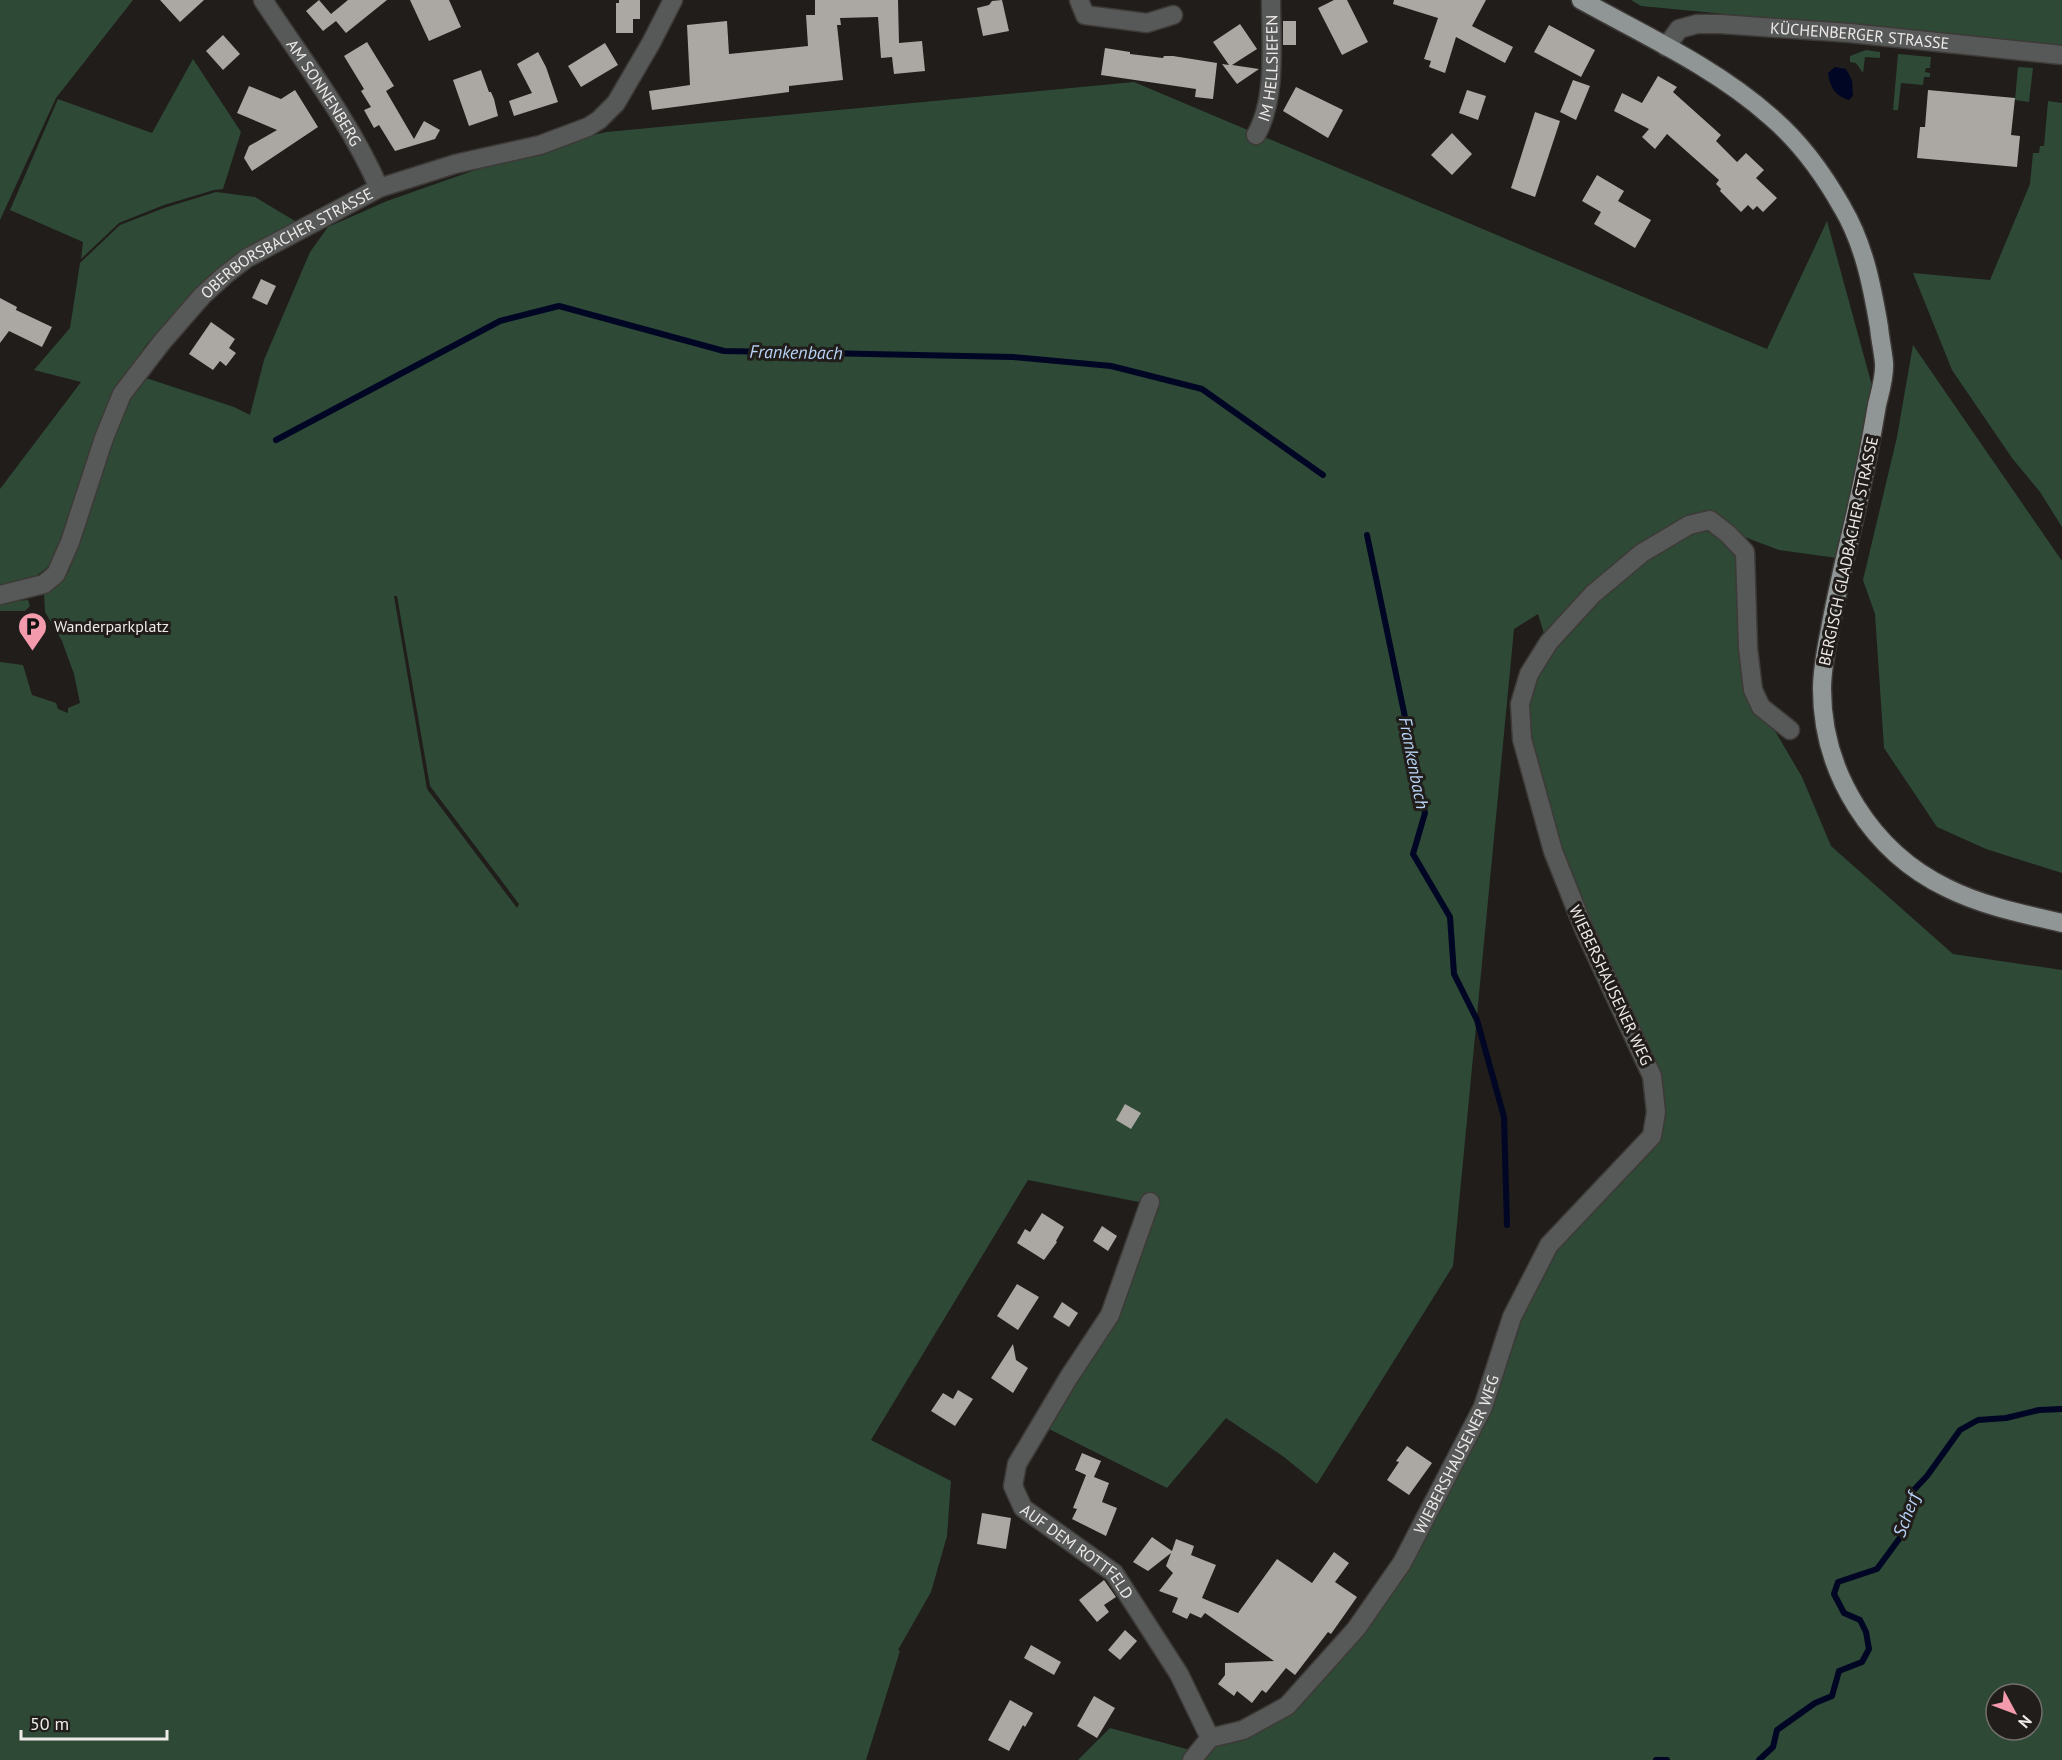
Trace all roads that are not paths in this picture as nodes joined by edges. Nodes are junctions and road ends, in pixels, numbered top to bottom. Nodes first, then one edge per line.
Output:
1 (263, 0) edge
2 (673, 0) edge
3 (1079, 0) edge
4 (1271, 0) edge
5 (1581, 0) edge
6 (1173, 15) dead end
7 (1666, 47) junction
8 (2062, 55) edge
9 (1256, 135) dead end
10 (378, 188) junction
11 (0, 595) edge
12 (1790, 730) dead end
13 (2062, 923) edge
14 (1150, 1202) dead end
15 (1210, 1738) junction
16 (1192, 1760) edge

1 - 10 street, AM SONNENBERG
2 - 10 street, OBERBORSBACHER STRASSE
3 - 6 street
4 - 9 street, IM HELLSIEFEN
5 - 7 main road, BERGISCH GLADBACHER STRASSE
7 - 8 street, KÜCHENBERGER STRASSE
7 - 13 main road, BERGISCH GLADBACHER STRASSE
10 - 11 street, OBERBORSBACHER STRASSE
12 - 15 street, WIEBERSHAUSENER WEG
14 - 15 street, AUF DEM ROTTFELD
15 - 16 street

